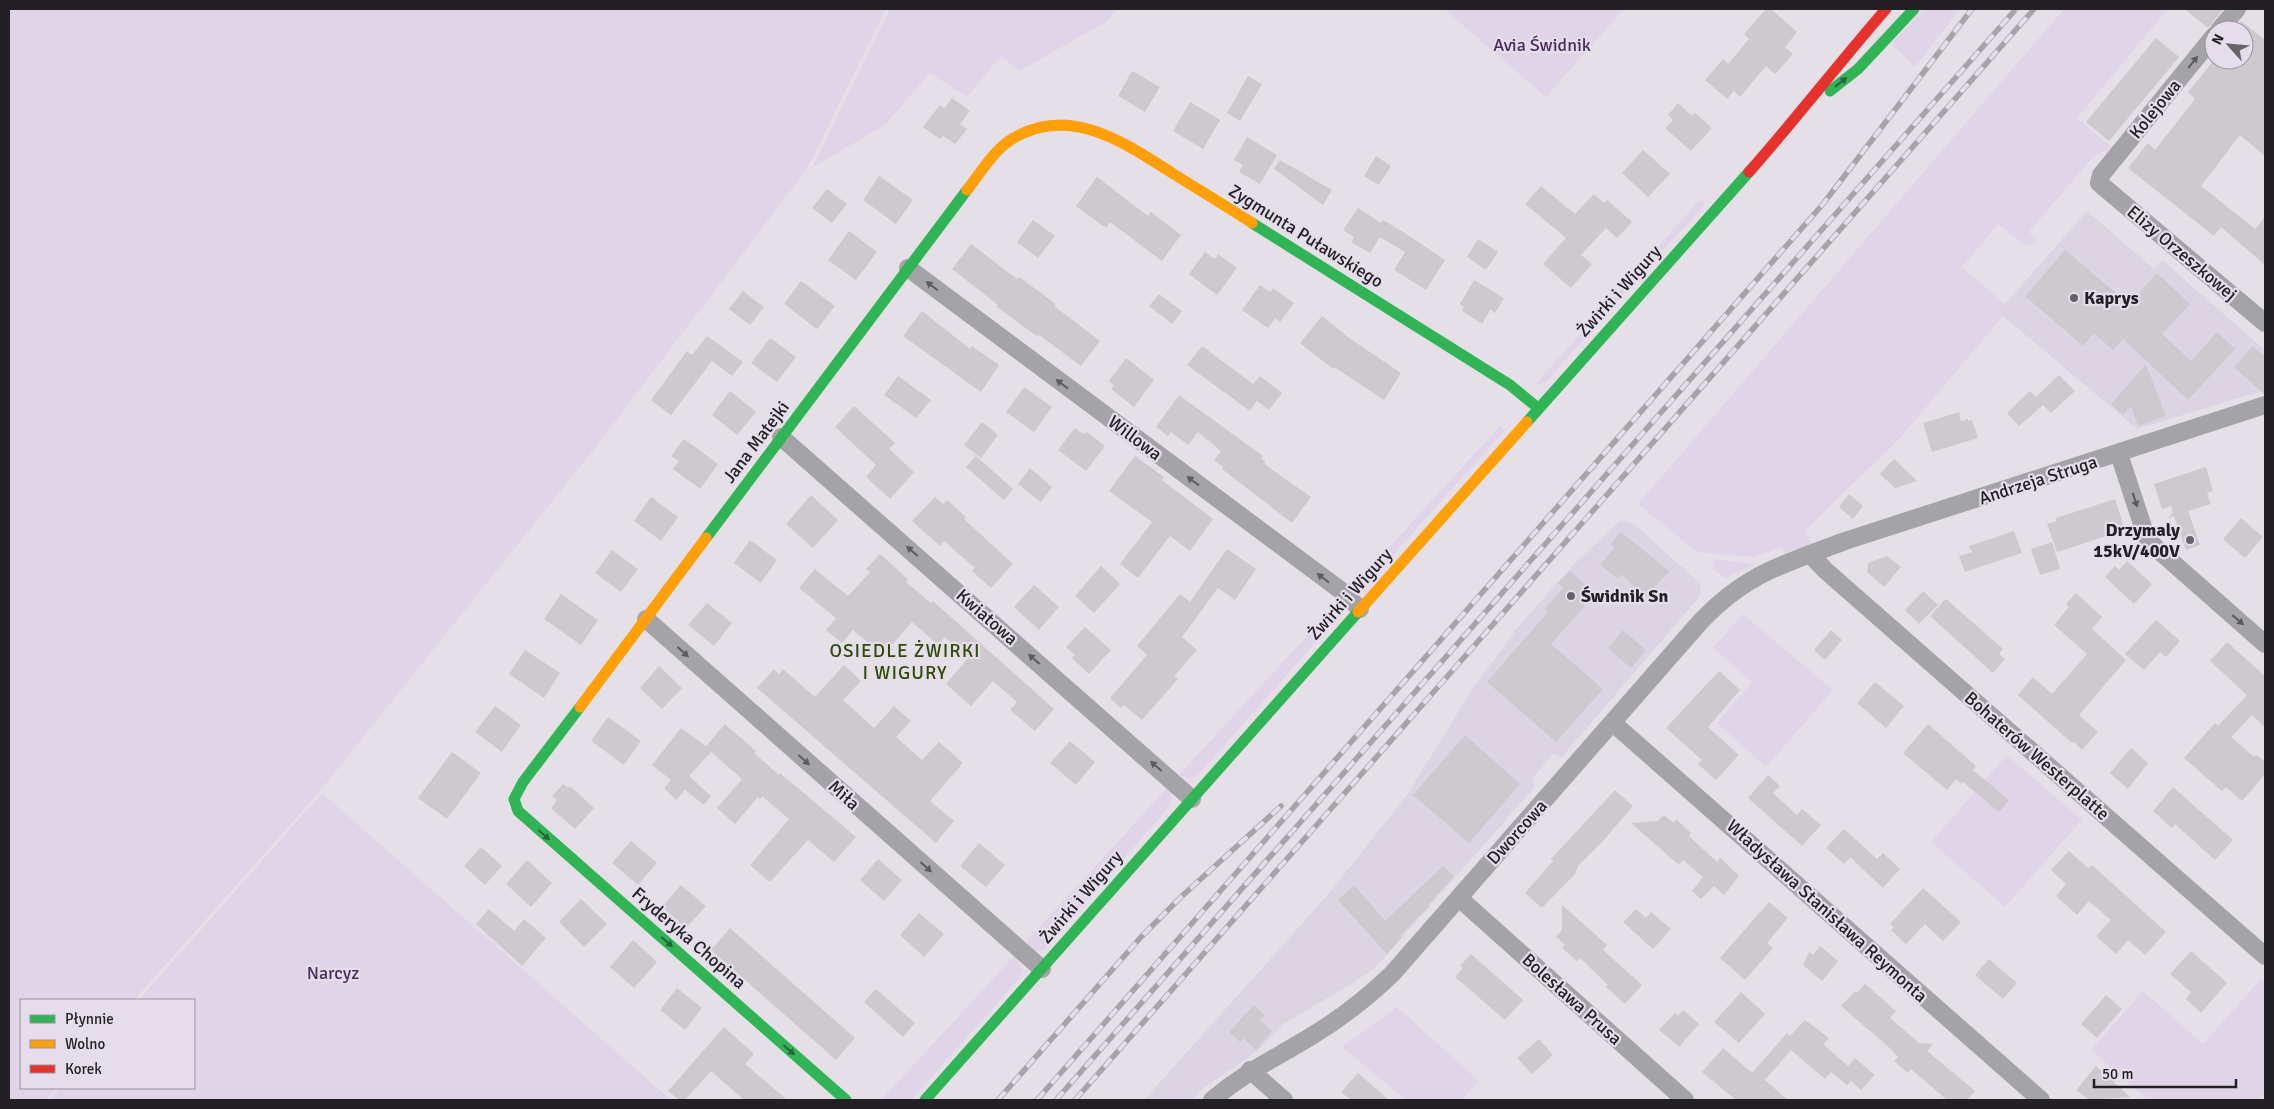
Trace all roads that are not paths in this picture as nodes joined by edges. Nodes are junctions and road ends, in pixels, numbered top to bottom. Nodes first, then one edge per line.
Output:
1 (1886, 9) edge
2 (1914, 9) edge
3 (2237, 9) edge
4 (2228, 20) edge
5 (2204, 48) edge
6 (1802, 112) junction
7 (1044, 126) joint
8 (2099, 183) joint
9 (908, 268) junction
10 (2265, 323) edge
11 (2265, 405) edge
12 (1538, 408) junction
13 (781, 437) junction
14 (2119, 454) junction
15 (1810, 554) junction
16 (1360, 609) junction
17 (646, 619) junction
18 (2265, 644) edge
19 (1613, 723) junction
20 (514, 799) joint
21 (1192, 799) junction
22 (1459, 898) junction
23 (2265, 956) edge
24 (1042, 969) junction
25 (1250, 1070) junction
26 (846, 1100) edge
27 (925, 1100) edge
28 (1212, 1100) edge
29 (1284, 1100) edge
30 (1685, 1100) edge
31 (2041, 1100) edge

1 - 6 street
6 -> 2 street
3 - 4 street
8 -> 5 street, Kolejowa
6 - 12 street, Żwirki i Wigury
7 - 9 street, Jana Matejki
7 - 12 street, Zygmunta Puławskiego
8 - 10 street, Elizy Orzeszkowej
9 - 13 street, Jana Matejki
16 -> 9 street, Willowa
11 - 14 street, Andrzeja Struga
12 - 16 street, Żwirki i Wigury
13 - 17 street, Jana Matejki
21 -> 13 street, Kwiatowa
14 - 15 street, Andrzeja Struga
14 -> 18 street
15 - 19 street, Dworcowa
15 - 23 street, Bohaterów Westerplatte
16 - 21 street, Żwirki i Wigury
17 - 20 street, Jana Matejki
17 -> 24 street, Miła
19 - 22 street, Dworcowa
19 - 31 street, Władysława Stanisława Reymonta
20 -> 26 street, Fryderyka Chopina
21 - 24 street, Żwirki i Wigury
22 - 25 street, Dworcowa
22 - 30 street, Bolesława Prusa
24 - 27 street, Żwirki i Wigury
25 - 28 street, Dworcowa
25 - 29 street

